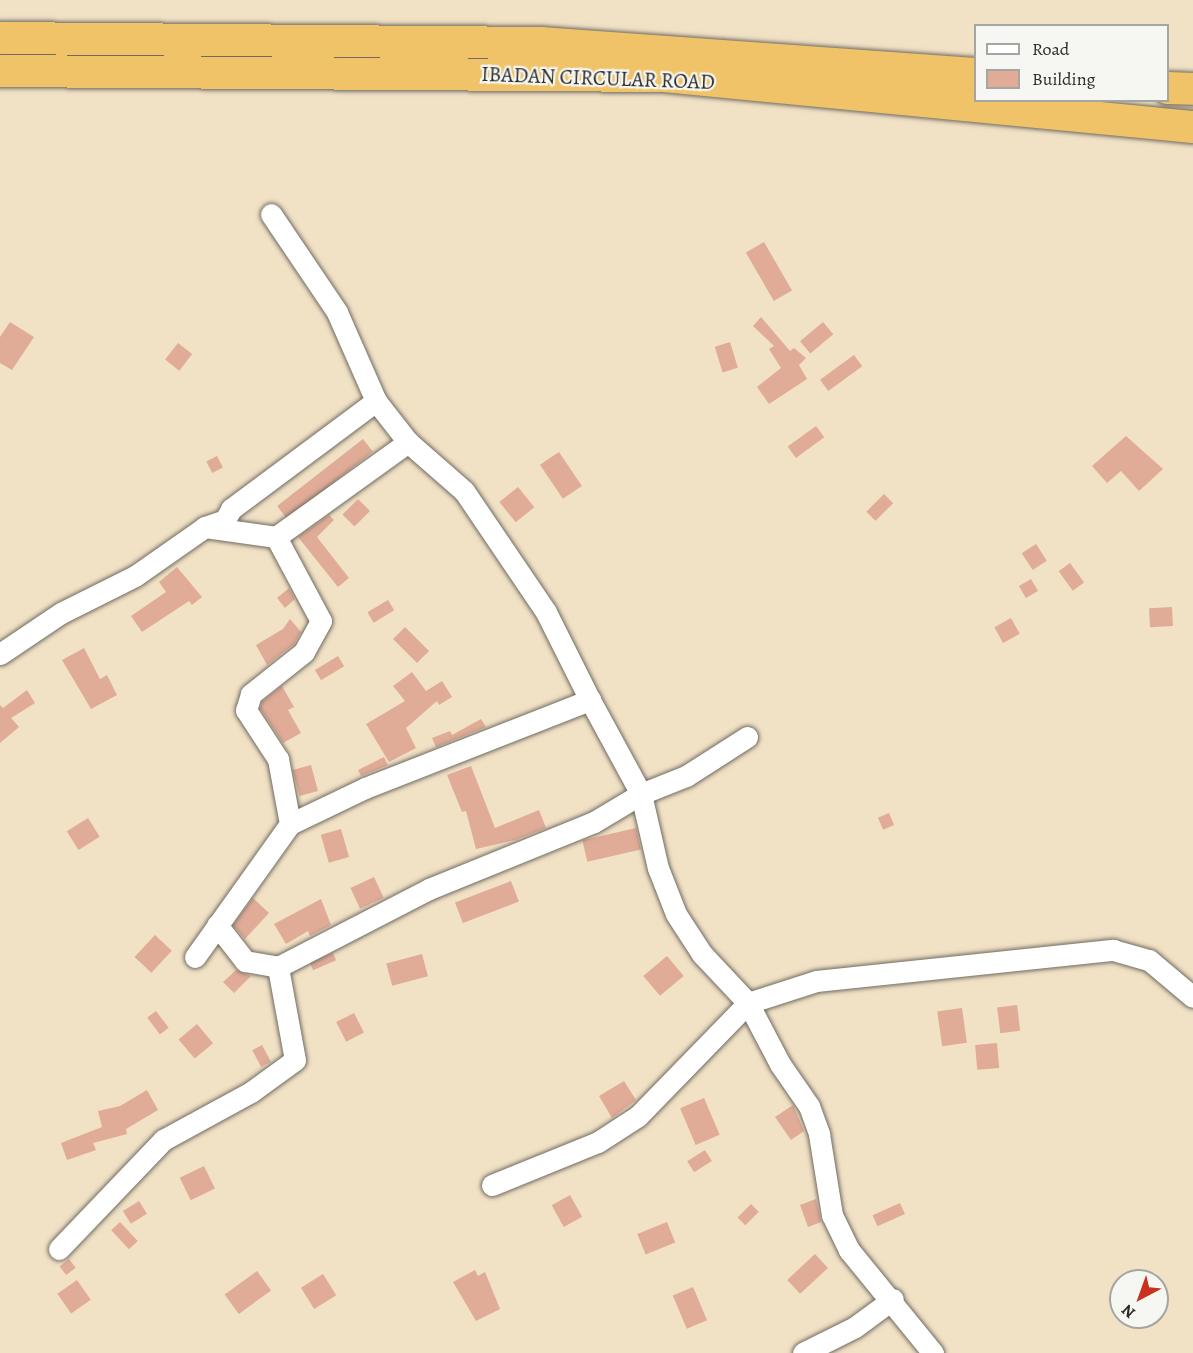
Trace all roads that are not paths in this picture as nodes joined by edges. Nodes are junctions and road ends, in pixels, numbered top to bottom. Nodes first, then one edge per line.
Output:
1 (0, 38) edge
2 (0, 71) edge
3 (974, 74) edge
4 (1169, 88) edge
5 (1193, 89) edge
6 (1193, 127) edge
7 (271, 213) dead end
8 (375, 401) junction
9 (408, 442) junction
10 (205, 527) junction
11 (276, 537) junction
12 (0, 654) edge
13 (590, 700) junction
14 (747, 737) dead end
15 (641, 794) junction
16 (290, 824) junction
17 (217, 925) junction
18 (195, 957) dead end
19 (278, 967) junction
20 (1193, 997) edge
21 (748, 1003) junction
22 (492, 1185) dead end
23 (59, 1249) dead end
24 (893, 1299) junction
25 (803, 1353) edge
26 (933, 1353) edge

1 - 3 highway, IBADAN CIRCULAR ROAD
2 - 6 highway, IBADAN CIRCULAR ROAD
4 - 5 highway
7 - 8 street
8 - 9 street
8 - 10 street
9 - 11 street
9 - 13 street
10 - 11 street
10 - 12 street
11 - 16 street
13 - 15 street
13 - 16 street
14 - 15 street
15 - 19 street
15 - 21 street
16 - 17 street
17 - 18 street
17 - 19 street
19 - 23 street
20 - 21 street
21 - 22 street
21 - 24 street
24 - 25 street
24 - 26 street

